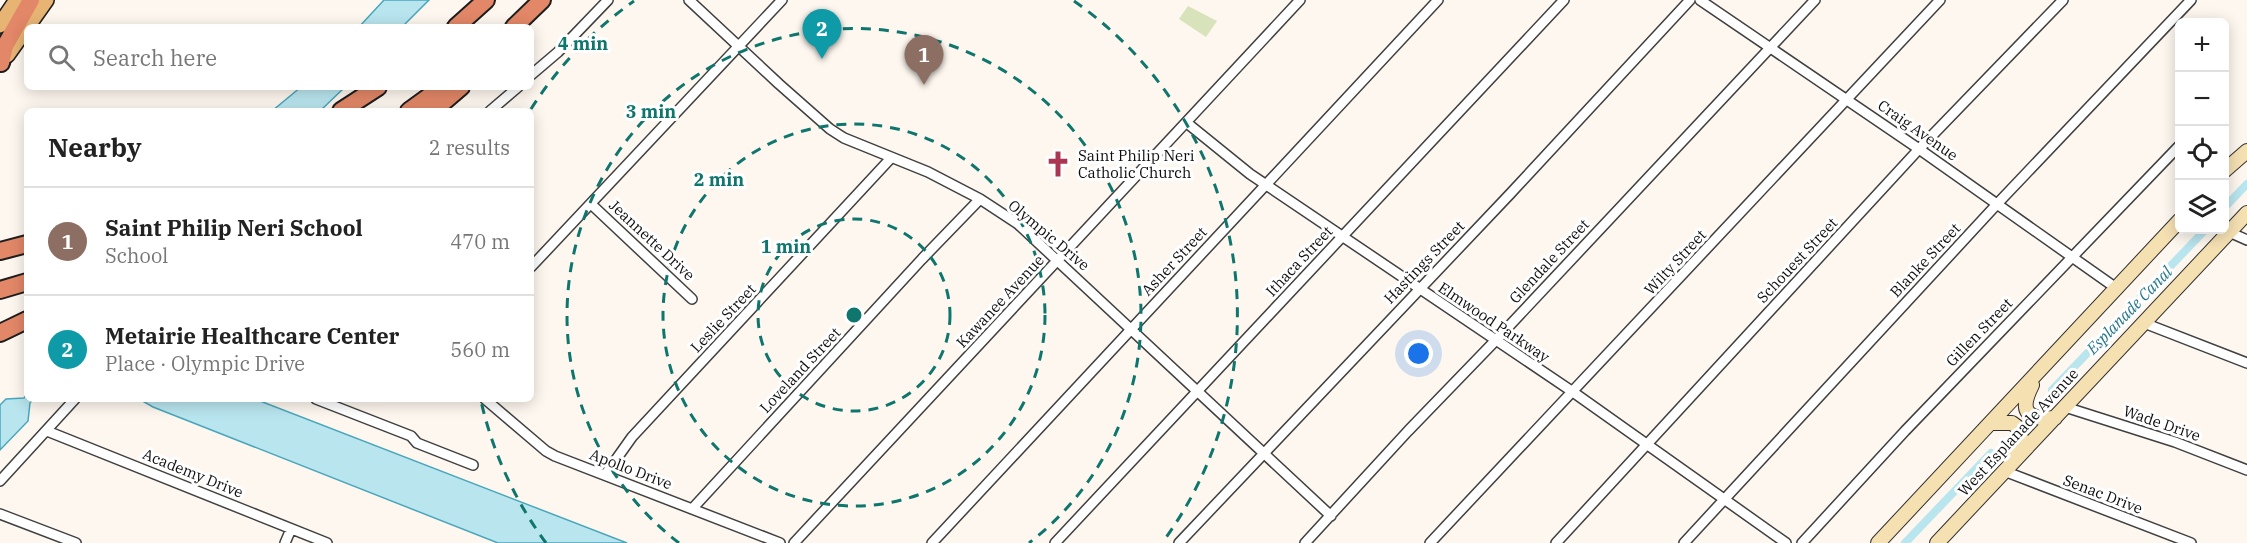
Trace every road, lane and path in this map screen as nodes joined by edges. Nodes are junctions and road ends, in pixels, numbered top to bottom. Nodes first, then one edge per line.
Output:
1 (16, 0) edge
2 (31, 0) edge
3 (46, 0) edge
4 (486, 0) edge
5 (542, 0) edge
6 (547, 0) edge
7 (608, 0) edge
8 (689, 0) edge
9 (782, 0) edge
10 (1300, 0) edge
11 (1438, 0) edge
12 (1564, 0) edge
13 (1690, 0) edge
14 (1700, 0) edge
15 (1815, 0) edge
16 (1940, 0) edge
17 (2063, 0) edge
18 (2191, 0) edge
19 (29, 24) edge
20 (459, 24) edge
21 (517, 24) edge
22 (527, 24) edge
23 (0, 25) edge
24 (24, 31) edge
25 (739, 45) junction
26 (1771, 48) junction
27 (0, 64) edge
28 (534, 72) edge
29 (373, 90) edge
30 (438, 90) edge
31 (458, 90) edge
32 (514, 90) edge
33 (1848, 100) junction
34 (346, 108) edge
35 (413, 108) edge
36 (436, 108) edge
37 (494, 108) edge
38 (1186, 123) junction
39 (1919, 149) junction
40 (2175, 150) edge
41 (2247, 150) edge
42 (891, 158) junction
43 (2229, 166) edge
44 (1266, 185) junction
45 (980, 199) junction
46 (1998, 203) junction
47 (591, 204) junction
48 (2247, 213) edge
49 (2175, 225) edge
50 (2229, 232) joint
51 (2227, 234) edge
52 (1342, 237) junction
53 (2247, 240) edge
54 (24, 245) edge
55 (0, 252) edge
56 (2073, 257) junction
57 (1058, 260) junction
58 (534, 264) edge
59 (24, 283) edge
60 (2116, 288) junction
61 (1418, 289) junction
62 (0, 290) edge
63 (692, 299) dead end
64 (24, 321) edge
65 (2144, 323) junction
66 (1131, 329) junction
67 (0, 333) edge
68 (1495, 341) junction
69 (2247, 363) edge
70 (2038, 372) junction
71 (1198, 392) junction
72 (1573, 393) junction
73 (72, 402) edge
74 (324, 402) edge
75 (489, 402) edge
76 (2066, 406) junction
77 (2055, 418) junction
78 (1991, 423) junction
79 (47, 431) junction
80 (1648, 444) junction
81 (1264, 453) junction
82 (473, 465) dead end
83 (2008, 467) junction
84 (2247, 470) edge
85 (605, 475) junction
86 (0, 481) edge
87 (1725, 499) junction
88 (692, 509) junction
89 (0, 514) edge
90 (1331, 516) junction
91 (291, 529) junction
92 (76, 543) edge
93 (285, 543) edge
94 (327, 543) edge
95 (780, 543) edge
96 (794, 543) edge
97 (932, 543) edge
98 (1055, 543) edge
99 (1179, 543) edge
100 (1305, 543) edge
101 (1430, 543) edge
102 (1556, 543) edge
103 (1684, 543) edge
104 (1786, 543) edge
105 (1802, 543) edge
106 (1878, 543) edge
107 (1938, 543) edge
108 (2191, 543) edge

1 - 23 main road
2 - 27 highway
3 - 19 main road
4 - 20 highway
5 - 21 highway
6 - 22 highway
7 - 28 street
8 - 25 street, Olympic Drive
9 - 25 street
10 - 38 street, Kawanee Avenue
11 - 44 street, Asher Street
12 - 52 street, Ithaca Street
13 - 61 street, Hastings Street
14 - 26 street, Craig Avenue
15 - 26 street, Glendale Street
16 - 33 street, Wilty Street
17 - 39 street, Schouest Street
18 - 46 street, Blanke Street
24 - 27 main road
25 - 42 street, Olympic Drive
25 - 47 street
26 - 33 street, Craig Avenue
26 - 68 street, Glendale Street
29 - 34 highway
30 - 35 highway
31 - 36 highway
32 - 37 street
33 - 39 street, Craig Avenue
33 - 72 street, Wilty Street
38 - 44 street, Elmwood Parkway
38 - 57 street, Kawanee Avenue
39 - 46 street, Craig Avenue
39 - 80 street, Schouest Street
40 - 56 street, Gillen Street
41 - 43 main road
42 - 45 street, Olympic Drive
42 - 85 street, Leslie Street
44 - 52 street, Elmwood Parkway
44 - 66 street, Asher Street
45 - 57 street, Olympic Drive
45 - 88 street, Loveland Street
46 - 56 street, Craig Avenue
46 - 87 street, Blanke Street
47 - 58 street
47 - 63 street, Jeannette Drive
48 - 50 main road, West Esplanade Avenue
49 - 60 main road, West Esplanade Avenue
50 - 53 street
51 - 65 main road, West Esplanade Avenue
52 - 61 street, Elmwood Parkway
52 - 71 street, Ithaca Street
54 - 55 highway
56 - 60 street, Craig Avenue
56 - 105 street, Gillen Street
57 - 66 street, Olympic Drive
57 - 96 street, Kawanee Avenue
59 - 62 highway
60 - 70 main road, West Esplanade Avenue
61 - 68 street, Elmwood Parkway
61 - 81 street, Hastings Street
64 - 67 highway
65 - 69 street
65 - 76 main road, West Esplanade Avenue
66 - 71 street, Olympic Drive
66 - 97 street, Asher Street
68 - 72 street, Elmwood Parkway
68 - 90 street, Glendale Street
70 - 77 main road
70 - 78 main road, West Esplanade Avenue
71 - 81 street, Olympic Drive
71 - 98 street, Ithaca Street
72 - 80 street, Elmwood Parkway
72 - 101 street, Wilty Street
73 - 79 street
74 - 82 street
75 - 85 street, Apollo Drive
76 - 77 main road, West Esplanade Avenue
76 - 84 street, Wade Drive
77 - 83 main road, West Esplanade Avenue
78 - 83 main road
78 - 106 main road, West Esplanade Avenue
79 - 86 street
79 - 91 street, Academy Drive
80 - 87 street, Elmwood Parkway
80 - 102 street, Schouest Street
81 - 90 street, Olympic Drive
81 - 99 street, Hastings Street
83 - 107 main road, West Esplanade Avenue
83 - 108 street, Senac Drive
85 - 88 street, Apollo Drive
87 - 103 street, Blanke Street
87 - 104 street, Elmwood Parkway
88 - 95 street, Apollo Drive
89 - 92 street
90 - 100 street, Glendale Street
91 - 93 street
91 - 94 street, Academy Drive

